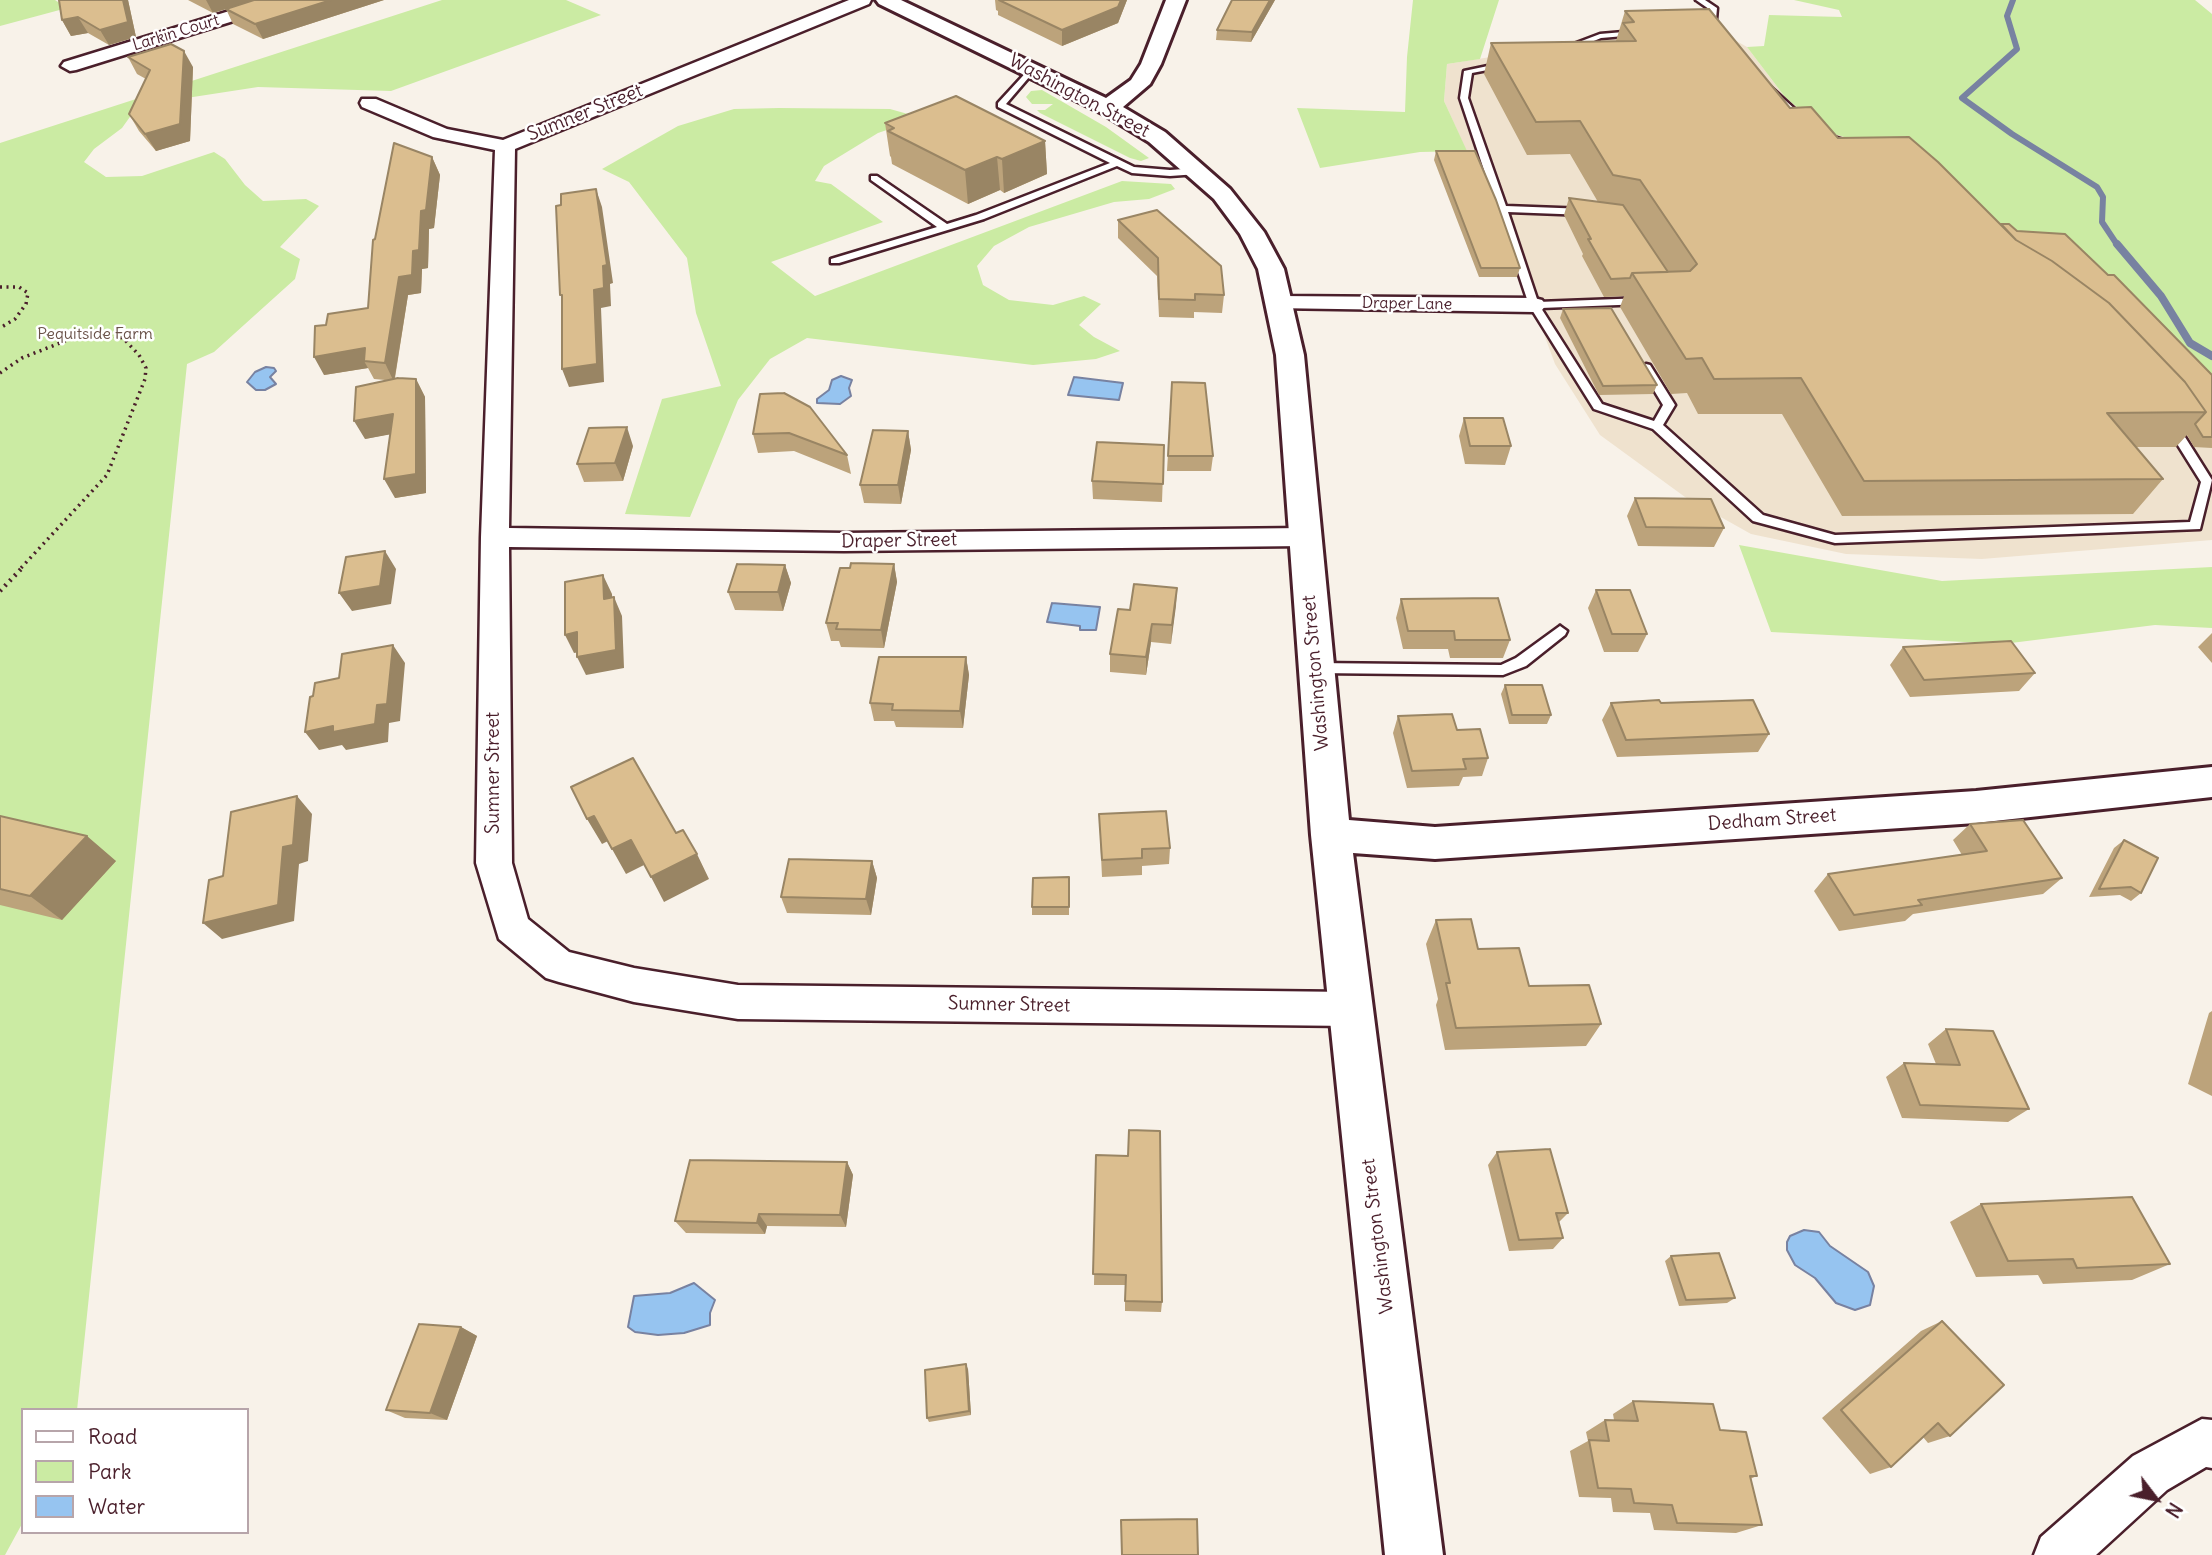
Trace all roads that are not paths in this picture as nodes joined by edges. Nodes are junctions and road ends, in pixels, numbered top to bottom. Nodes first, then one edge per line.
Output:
1 (282, 0) edge
2 (863, 0) edge
3 (886, 0) edge
4 (1176, 0) edge
5 (1700, 0) edge
6 (1704, 36) junction
7 (71, 66) dead end
8 (1032, 69) junction
9 (369, 103) dead end
10 (1108, 107) junction
11 (505, 146) junction
12 (1115, 164) junction
13 (1198, 171) junction
14 (874, 178) dead end
15 (1503, 209) junction
16 (1598, 214) edge
17 (946, 228) junction
18 (835, 261) dead end
19 (1662, 301) edge
20 (1607, 302) junction
21 (1280, 303) junction
22 (1534, 305) junction
23 (1614, 314) edge
24 (1641, 359) edge
25 (1657, 426) junction
26 (495, 537) junction
27 (1304, 537) junction
28 (1560, 631) dead end
29 (1316, 668) junction
30 (2212, 782) edge
31 (1331, 835) junction
32 (1351, 1009) junction
33 (2212, 1444) edge
34 (1414, 1555) edge
35 (2059, 1555) edge

1 - 7 street, Larkin Court
2 - 11 street, Sumner Street
3 - 8 main road, Washington Street
4 - 10 main road
5 - 6 lane
6 - 15 lane
6 - 25 lane
8 - 10 main road, Washington Street
8 - 12 lane
9 - 11 street
10 - 13 main road, Washington Street
11 - 26 street, Sumner Street
12 - 13 lane
12 - 17 lane
13 - 21 main road, Washington Street
14 - 17 lane
15 - 16 lane
15 - 22 lane
17 - 18 lane
19 - 20 lane
20 - 22 lane
20 - 23 lane
21 - 22 street, Draper Lane
21 - 27 main road, Washington Street
22 - 25 lane
24 - 25 lane
26 - 27 street, Draper Street
26 - 32 street, Sumner Street
27 - 29 main road, Washington Street
28 - 29 lane
29 - 31 main road, Washington Street
30 - 31 main road, Dedham Street
31 - 32 main road, Washington Street
32 - 34 main road, Washington Street
33 - 35 street

